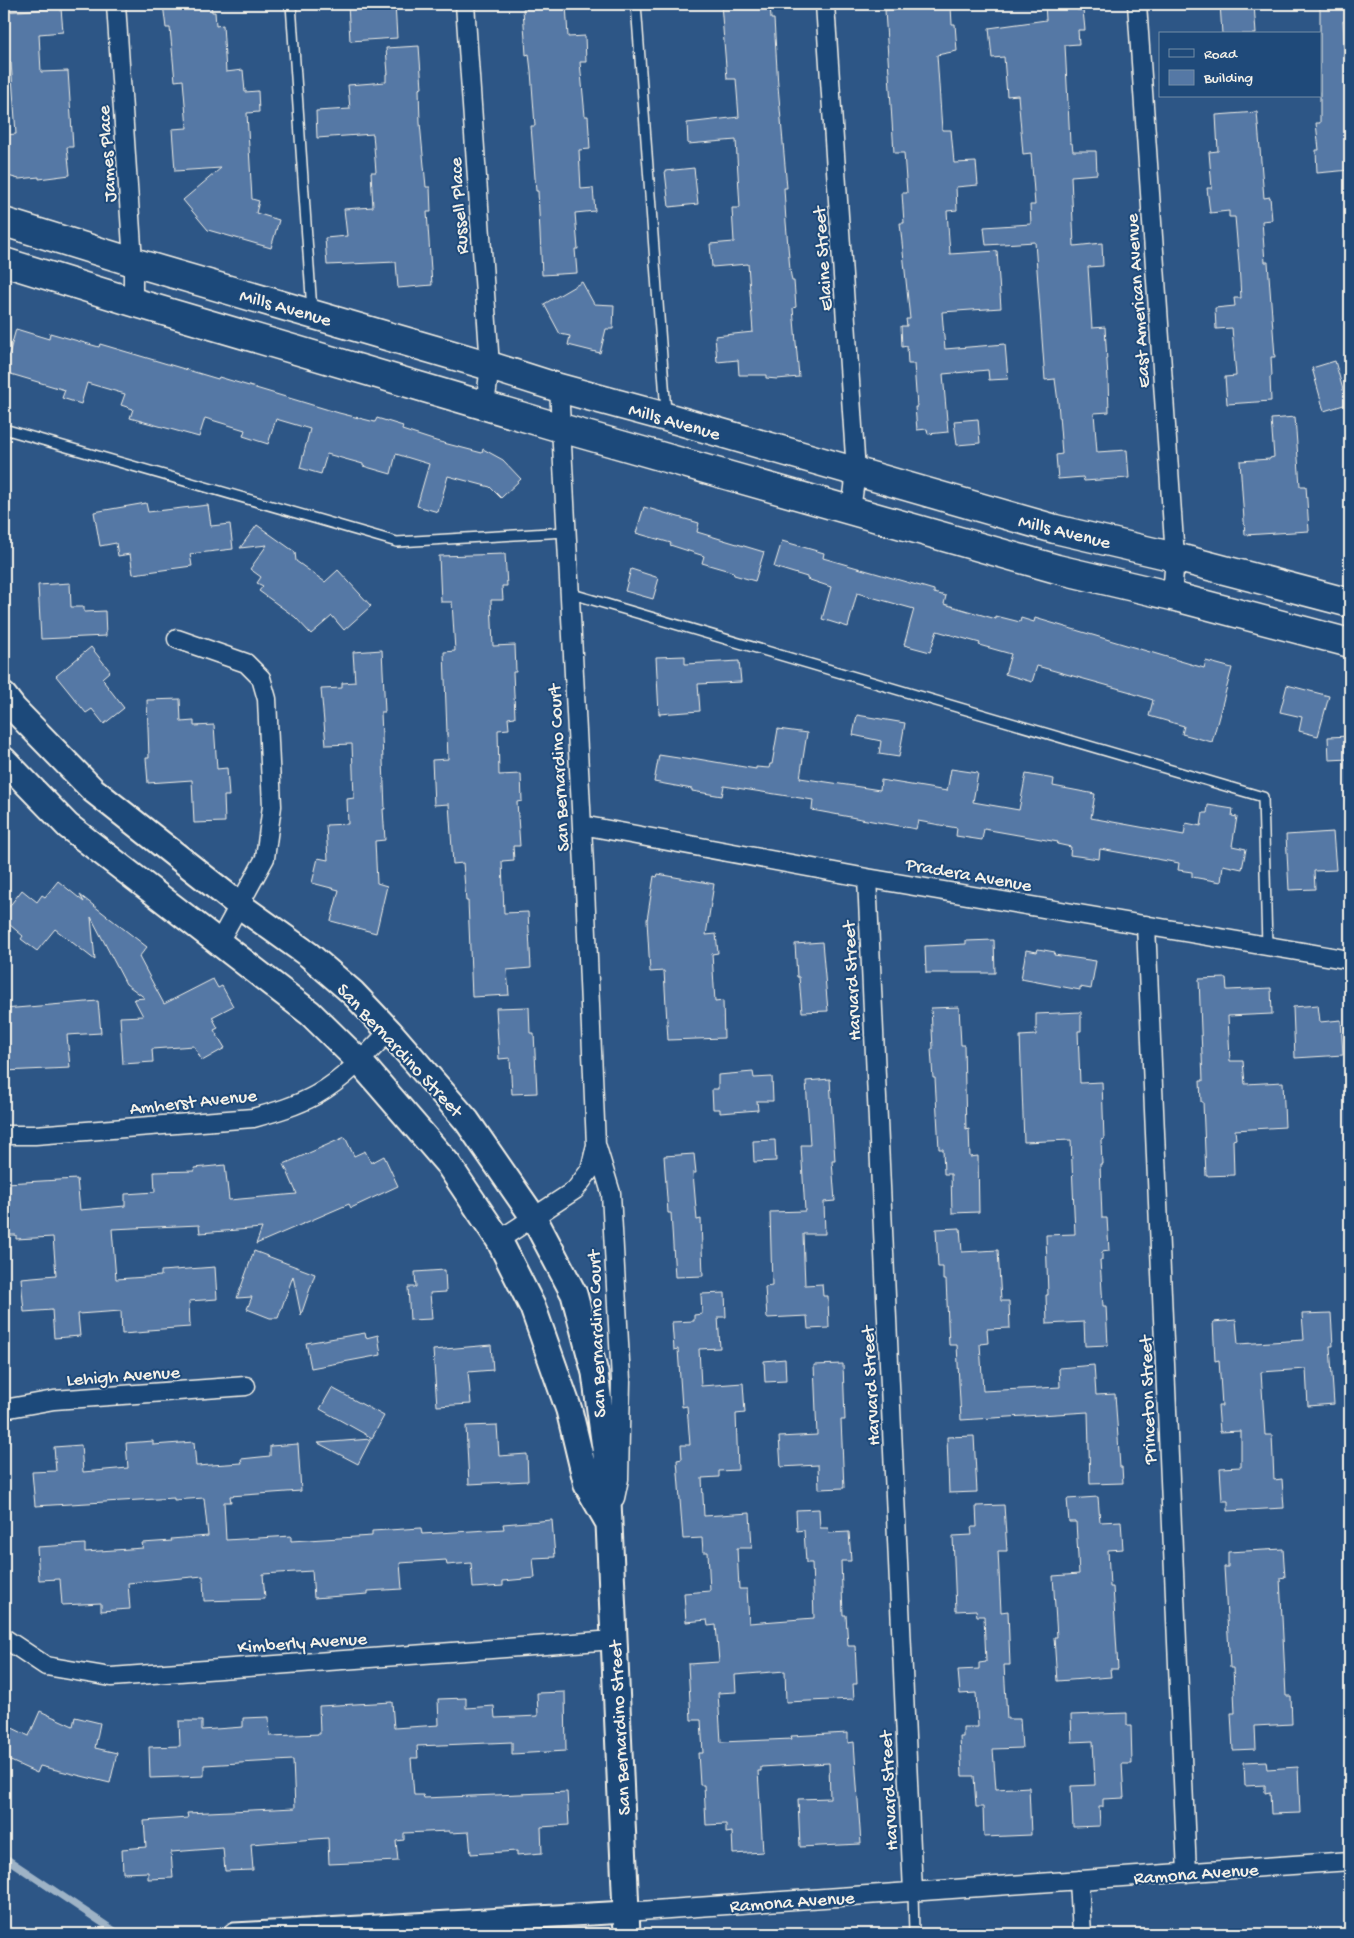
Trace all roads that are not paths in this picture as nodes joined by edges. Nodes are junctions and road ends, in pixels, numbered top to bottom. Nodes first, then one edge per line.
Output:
1 (116, 4) edge
2 (291, 4) edge
3 (465, 4) edge
4 (636, 4) edge
5 (825, 4) edge
6 (1137, 4) edge
7 (4, 222) edge
8 (4, 262) edge
9 (133, 262) junction
10 (133, 302) junction
11 (312, 314) junction
12 (490, 366) junction
13 (558, 388) junction
14 (485, 405) junction
15 (666, 417) junction
16 (560, 428) junction
17 (4, 430) edge
18 (856, 472) junction
19 (851, 511) junction
20 (566, 532) junction
21 (1175, 557) junction
22 (569, 593) junction
23 (1172, 596) junction
24 (1350, 603) edge
25 (177, 639) dead end
26 (1350, 643) edge
27 (4, 696) edge
28 (4, 760) edge
29 (582, 825) junction
30 (867, 878) junction
31 (239, 905) junction
32 (1146, 925) junction
33 (219, 942) junction
34 (1267, 946) junction
35 (1350, 960) edge
36 (389, 1031) junction
37 (360, 1062) junction
38 (4, 1134) edge
39 (596, 1145) junction
40 (534, 1218) junction
41 (499, 1240) junction
42 (246, 1386) dead end
43 (4, 1409) edge
44 (608, 1522) junction
45 (4, 1638) edge
46 (614, 1640) junction
47 (1350, 1860) edge
48 (1187, 1873) junction
49 (1079, 1880) junction
50 (913, 1892) junction
51 (627, 1923) edge
52 (234, 1934) edge
53 (914, 1934) edge
54 (1082, 1934) edge

1 - 9 street, James Place
2 - 11 lane
3 - 12 street, Russell Place
4 - 15 lane
5 - 18 street, Elaine Street
6 - 21 street, East American Avenue
7 - 9 main road, Mills Avenue
8 - 10 main road, Mills Avenue
9 - 10 street, James Place
9 - 11 main road, Mills Avenue
10 - 14 main road, Mills Avenue
11 - 12 main road, Mills Avenue
12 - 13 main road, Mills Avenue
12 - 14 street, Russell Place
13 - 15 main road, Mills Avenue
13 - 16 street, San Bernardino Court
14 - 16 main road, Mills Avenue
15 - 18 main road, Mills Avenue
16 - 19 main road, Mills Avenue
16 - 20 street, San Bernardino Court
17 - 20 lane
18 - 19 street, Elaine Street
18 - 21 main road, Mills Avenue
19 - 23 main road, Mills Avenue
20 - 22 street, San Bernardino Court
21 - 23 street, East American Avenue
21 - 24 main road, Mills Avenue
22 - 29 street, San Bernardino Court
22 - 34 lane
23 - 26 main road, Mills Avenue
25 - 31 street
27 - 31 main road, San Bernardino Street
28 - 33 main road, San Bernardino Street
29 - 30 street, Pradera Avenue
29 - 39 street, San Bernardino Court
30 - 32 street, Pradera Avenue
30 - 50 street, Harvard Street
31 - 33 street
31 - 36 main road, San Bernardino Street
32 - 34 street, Pradera Avenue
32 - 48 street, Princeton Street
33 - 37 main road, San Bernardino Street
34 - 35 street, Pradera Avenue
36 - 37 street, Amherst Avenue
36 - 40 main road, San Bernardino Street
37 - 38 street, Amherst Avenue
37 - 41 main road, San Bernardino Street
39 - 40 street, San Bernardino Court
39 - 44 street, San Bernardino Court
40 - 41 street, San Bernardino Court
40 - 44 main road, San Bernardino Street
41 - 44 main road, San Bernardino Street
42 - 43 street, Lehigh Avenue
44 - 46 main road, San Bernardino Street
45 - 46 street, Kimberly Avenue
46 - 51 main road, San Bernardino Street
47 - 48 street, Ramona Avenue
48 - 49 street, Ramona Avenue
49 - 50 street, Ramona Avenue
49 - 54 street
50 - 51 street, Ramona Avenue
50 - 53 lane
51 - 52 street, Ramona Avenue

